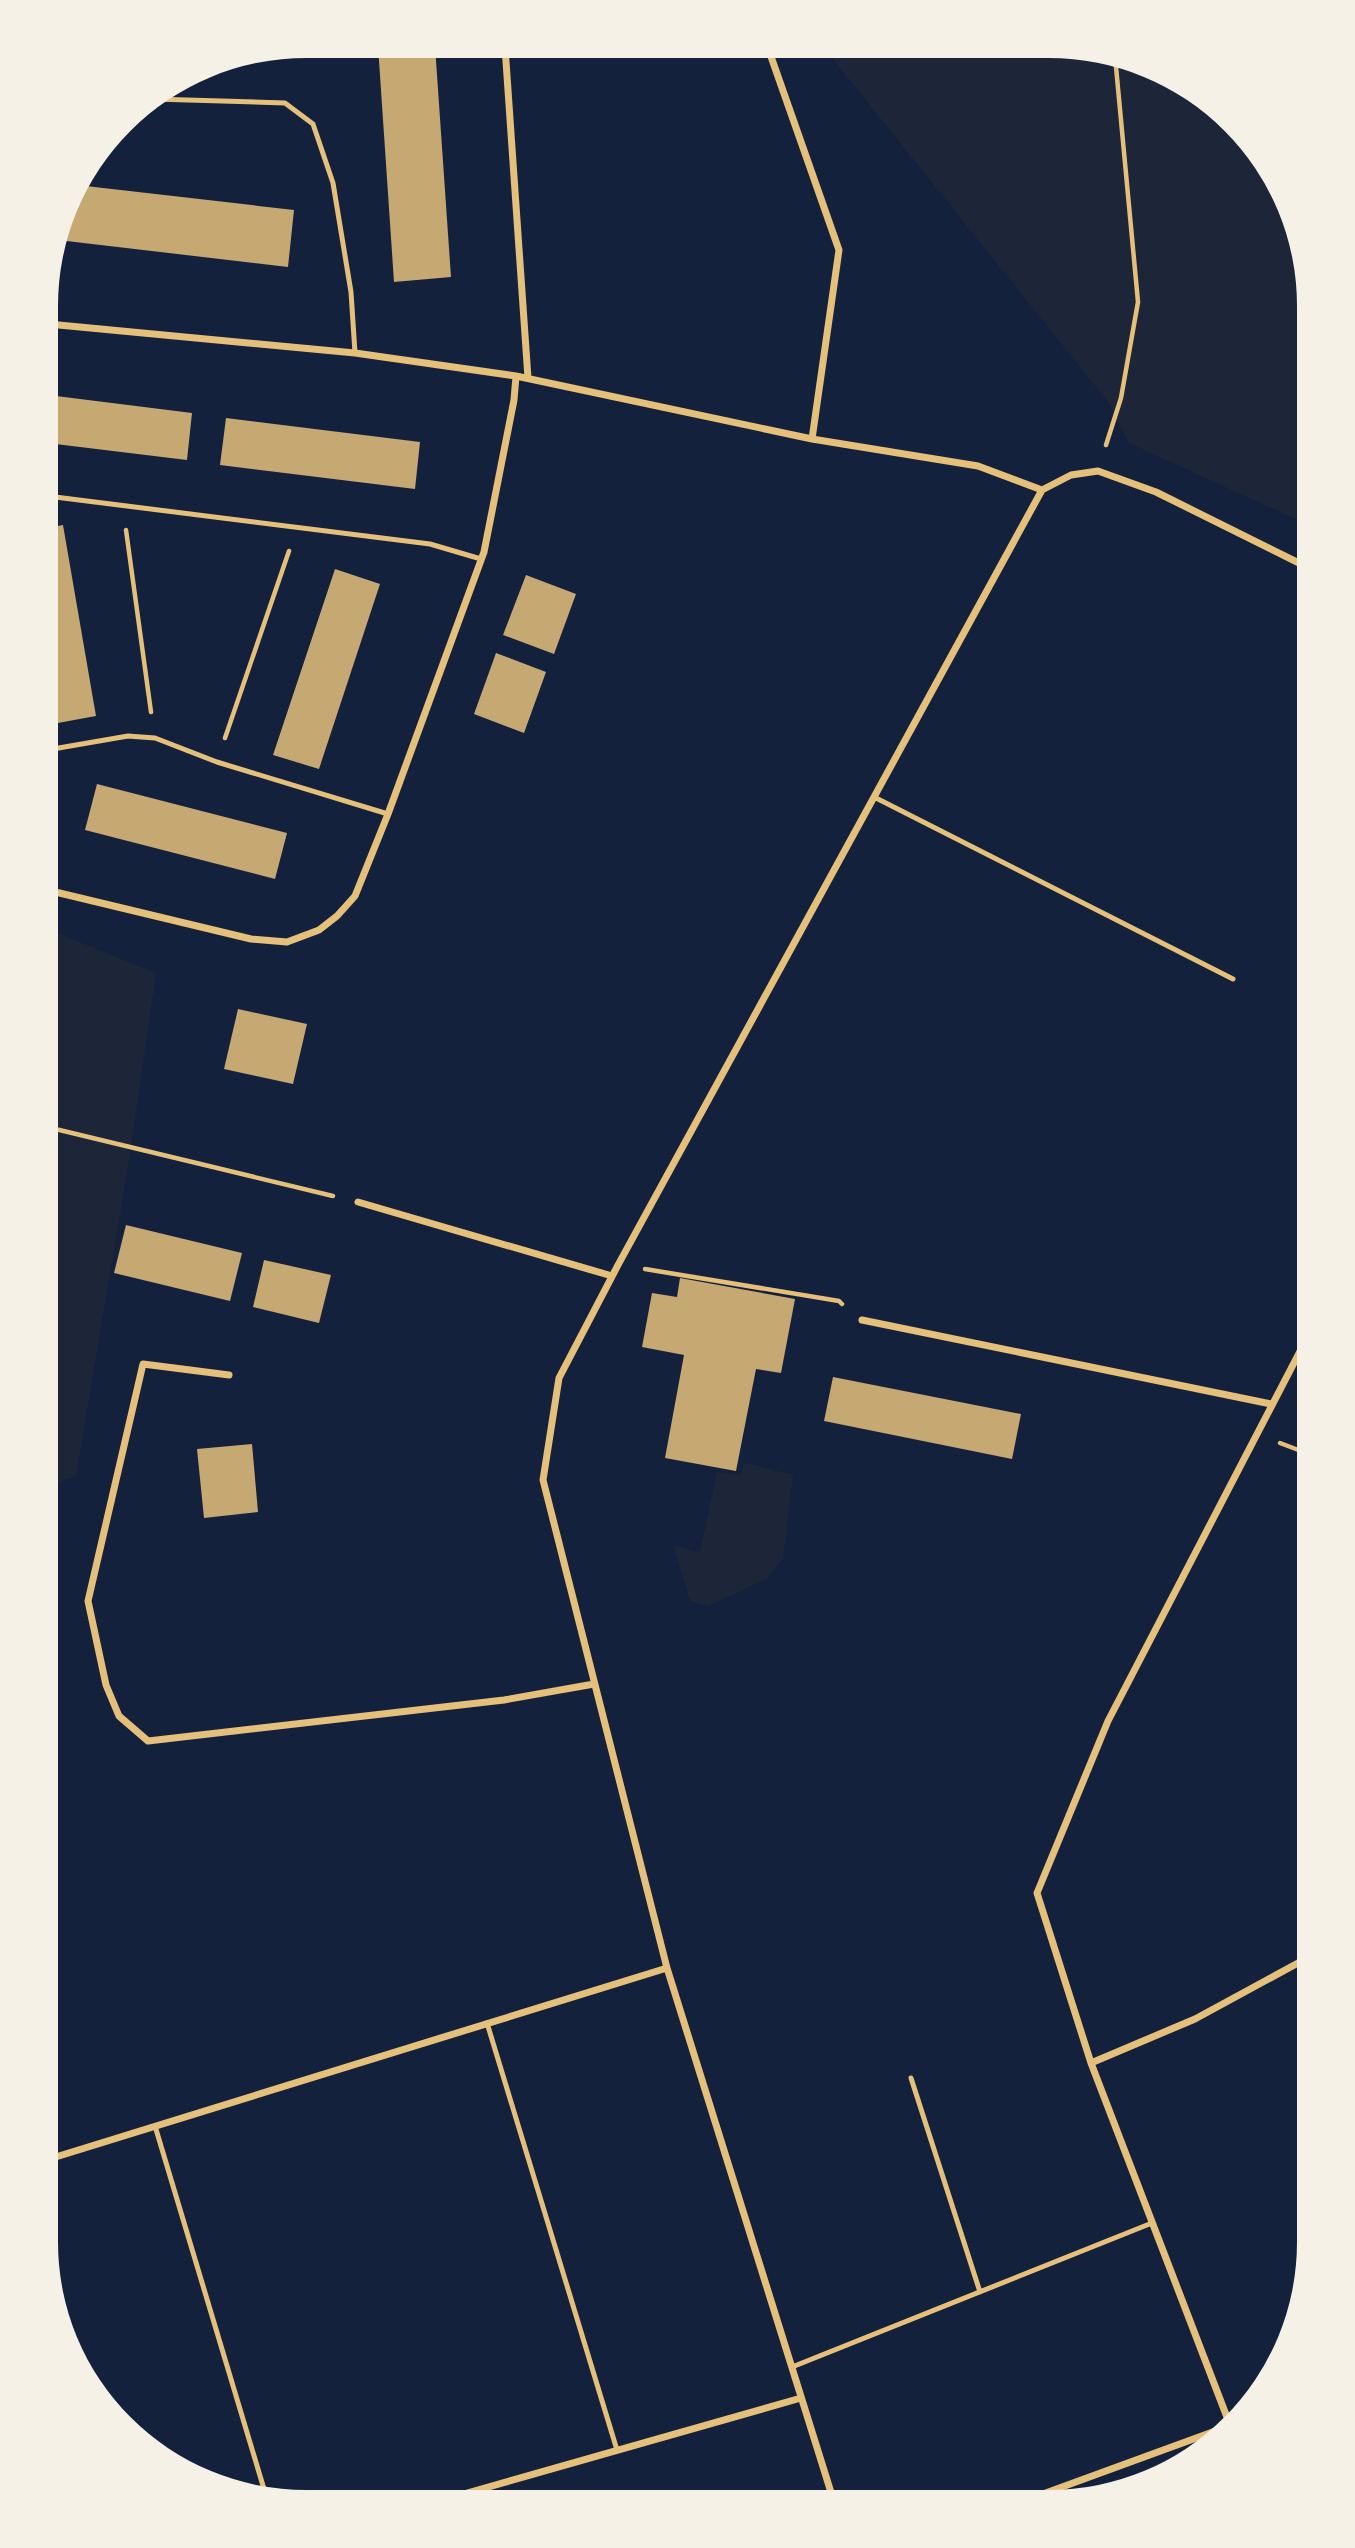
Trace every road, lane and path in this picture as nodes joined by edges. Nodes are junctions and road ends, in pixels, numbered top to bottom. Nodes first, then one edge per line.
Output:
1 (506, 58) edge
2 (772, 58) edge
3 (1116, 67) edge
4 (169, 99) edge
5 (58, 325) edge
6 (355, 353) junction
7 (516, 376) junction
8 (528, 378) junction
9 (812, 439) junction
10 (1098, 471) junction
11 (1042, 490) junction
12 (58, 497) edge
13 (122, 505) junction
14 (298, 527) junction
15 (481, 559) junction
16 (1297, 562) edge
17 (155, 738) junction
18 (58, 748) edge
19 (217, 762) junction
20 (874, 797) junction
21 (388, 814) junction
22 (58, 893) edge
23 (1233, 979) dead end
24 (58, 1130) edge
25 (358, 1202) joint
26 (618, 1265) junction
27 (612, 1276) junction
28 (862, 1320) joint
29 (1297, 1356) edge
30 (229, 1375) dead end
31 (1271, 1405) junction
32 (594, 1684) junction
33 (1297, 1964) edge
34 (667, 1968) junction
35 (487, 2023) junction
36 (1091, 2063) junction
37 (911, 2078) dead end
38 (155, 2126) junction
39 (58, 2156) edge
40 (1152, 2223) junction
41 (980, 2292) junction
42 (792, 2367) junction
43 (801, 2398) junction
44 (1226, 2417) edge
45 (1206, 2434) edge
46 (617, 2450) junction
47 (263, 2486) edge
48 (477, 2490) edge
49 (830, 2490) edge
50 (1054, 2490) edge

1 - 8 street
2 - 9 street
3 - 10 path
4 - 6 lane
5 - 6 street
6 - 7 street
7 - 8 street
7 - 15 street
8 - 9 street
9 - 11 street
10 - 11 street
10 - 16 street
11 - 20 street
12 - 13 lane
13 - 14 lane
13 - 17 path
14 - 15 lane
14 - 19 path
15 - 21 street
17 - 18 lane
17 - 19 lane
19 - 21 lane
20 - 23 lane
20 - 26 street
21 - 22 street
24 - 25 path
25 - 27 street
26 - 27 street
26 - 28 path
27 - 32 street
28 - 31 street
29 - 31 street
30 - 32 street
31 - 36 street
32 - 34 street
33 - 36 street
34 - 35 street
34 - 42 street
35 - 38 street
35 - 46 lane
36 - 40 street
37 - 41 lane
38 - 39 street
38 - 47 lane
40 - 41 lane
40 - 44 street
41 - 42 lane
42 - 43 street
43 - 46 street
43 - 49 street
45 - 50 street
46 - 48 street

